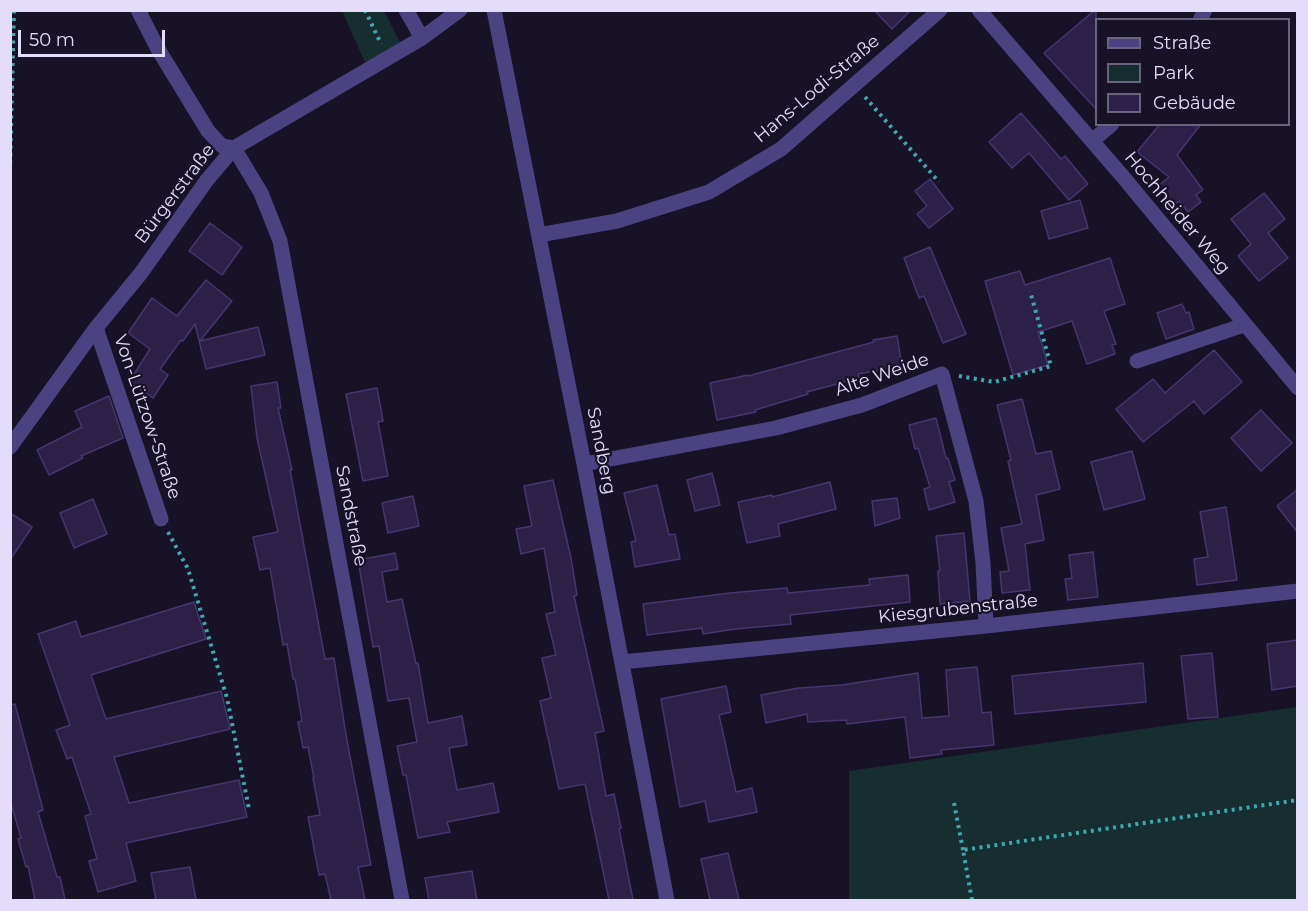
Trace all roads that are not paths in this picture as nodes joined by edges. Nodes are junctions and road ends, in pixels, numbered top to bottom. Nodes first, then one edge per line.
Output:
1 (138, 10) edge
2 (406, 10) edge
3 (460, 10) edge
4 (494, 10) edge
5 (940, 10) edge
6 (979, 10) edge
7 (422, 38) junction
8 (1110, 126) edge
9 (1092, 141) junction
10 (234, 148) junction
11 (540, 235) junction
12 (1244, 325) junction
13 (96, 328) junction
14 (1137, 361) dead end
15 (1298, 388) edge
16 (10, 447) edge
17 (584, 464) junction
18 (161, 519) road end
19 (1298, 591) edge
20 (986, 626) junction
21 (622, 662) junction
22 (402, 900) edge
23 (667, 900) edge

1 - 10 street
2 - 7 street
3 - 7 street, Bürgerstraße
4 - 11 street, Sandberg
5 - 11 street, Hans-Lodi-Straße
6 - 9 street, Hochheider Weg
7 - 10 street, Bürgerstraße
8 - 9 street
9 - 12 street, Hochheider Weg
10 - 13 street, Bürgerstraße
10 - 22 street, Sandstraße
11 - 17 street, Sandberg
12 - 14 street
12 - 15 street, Hochheider Weg
13 - 16 street, Bürgerstraße
13 - 18 street, Von-Lützow-Straße
17 - 20 street, Alte Weide
17 - 21 street, Sandberg
19 - 20 street, Kiesgrubenstraße
20 - 21 street, Kiesgrubenstraße
21 - 23 street, Sandberg

